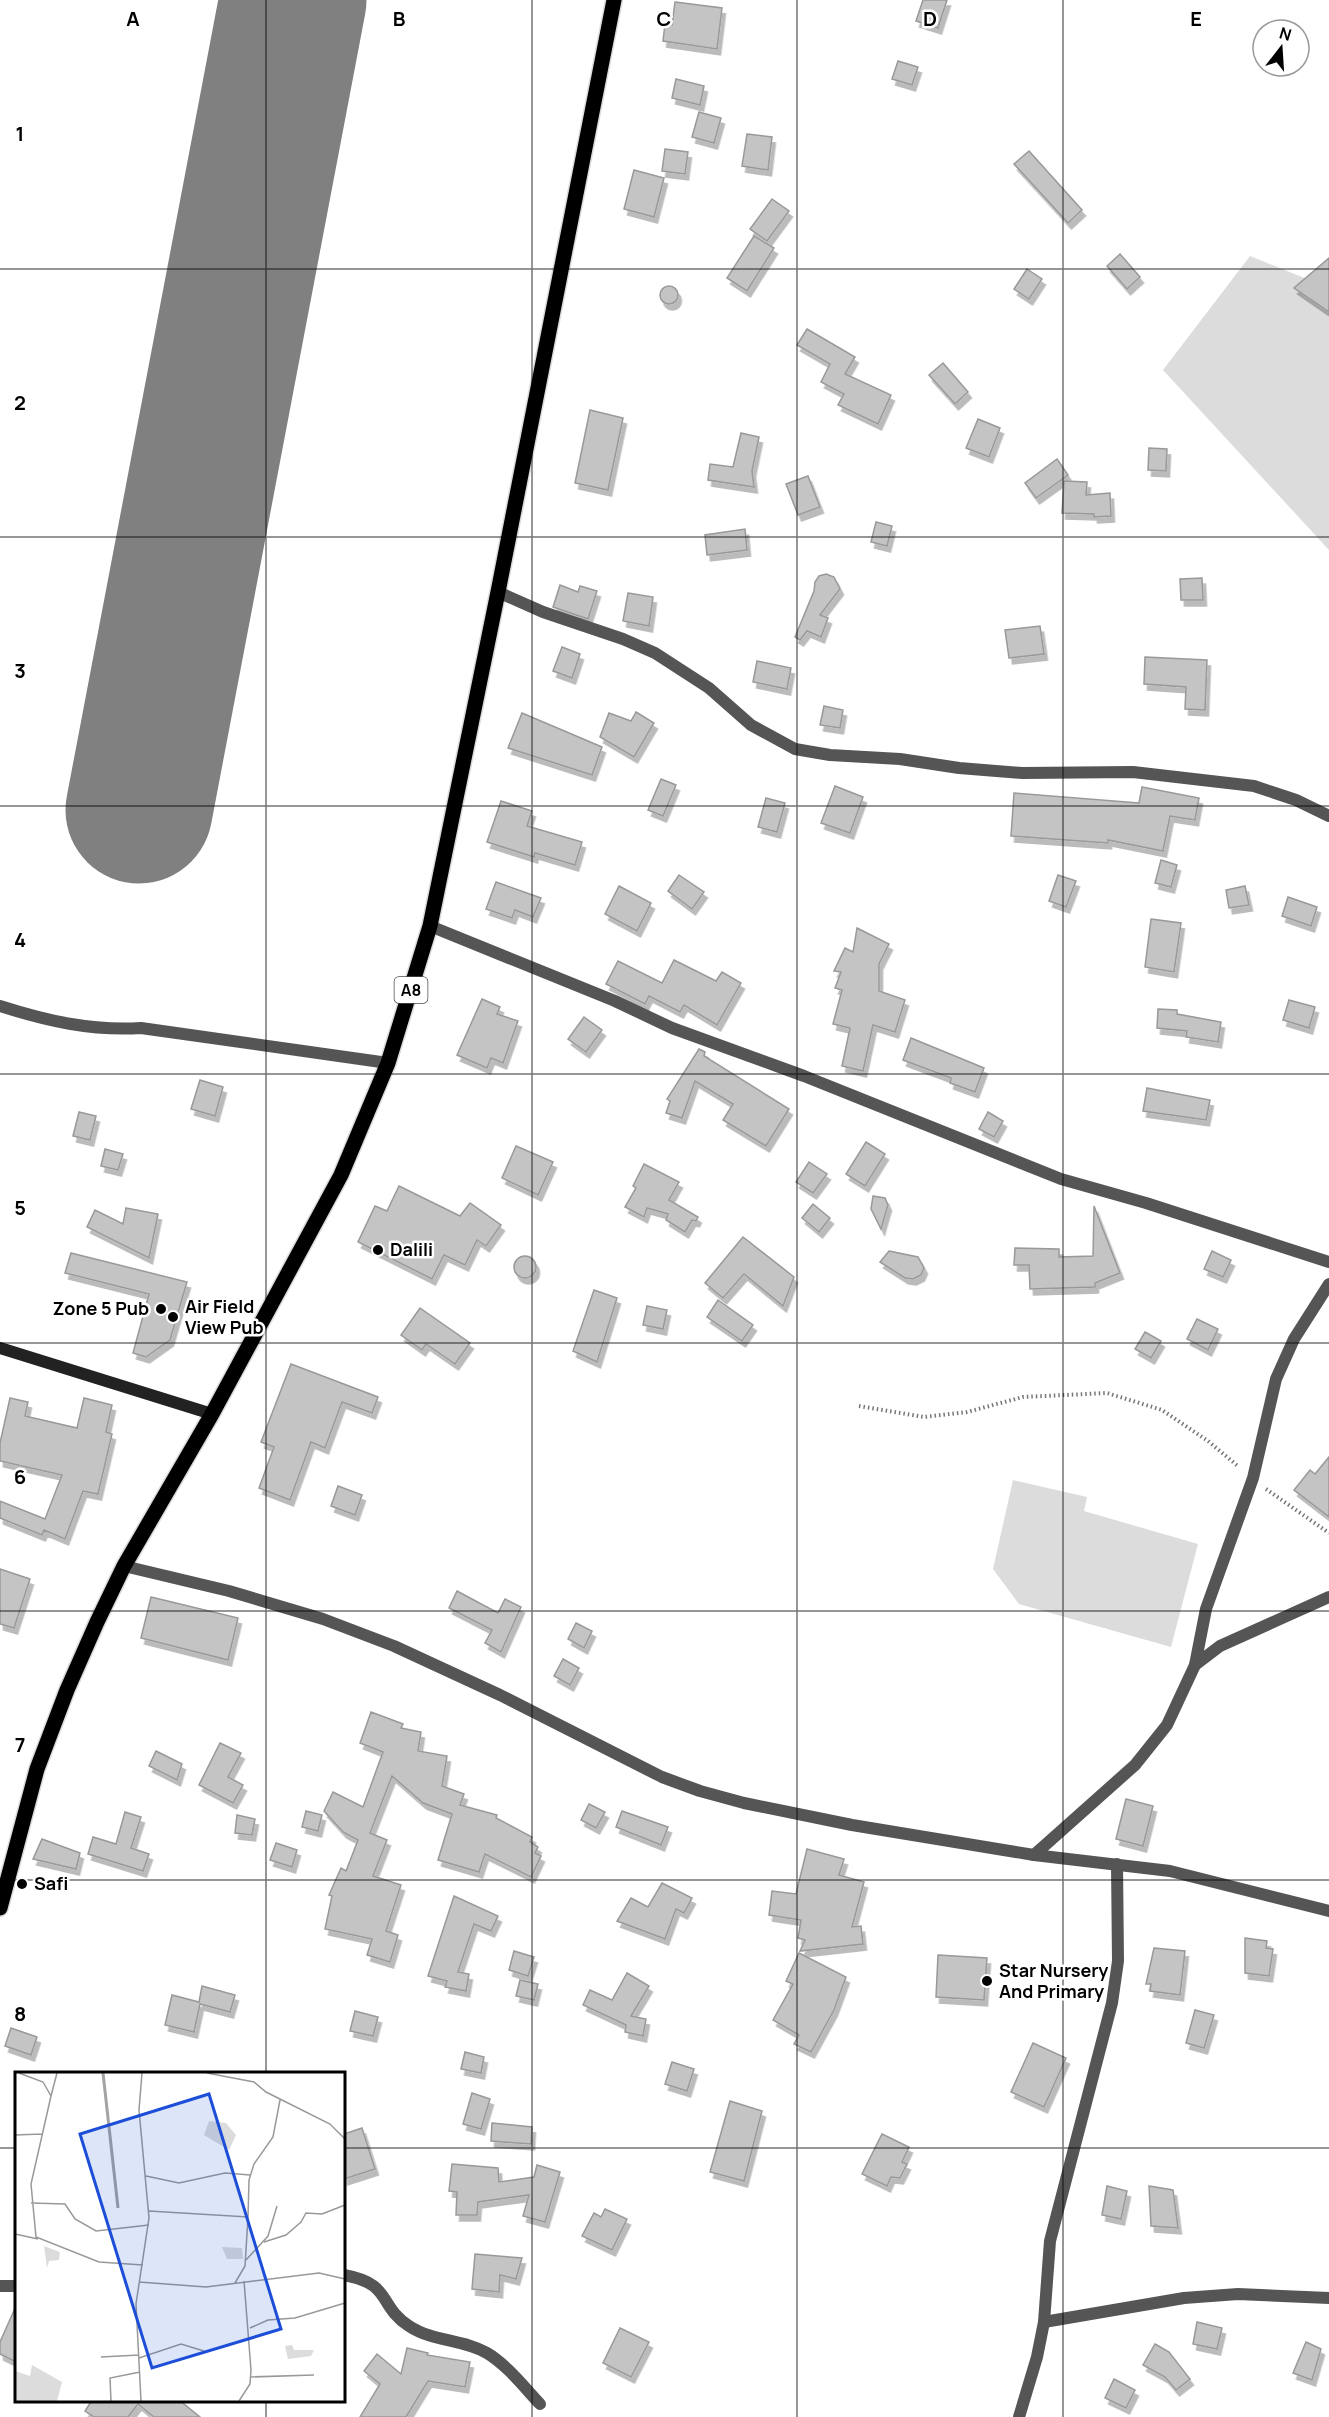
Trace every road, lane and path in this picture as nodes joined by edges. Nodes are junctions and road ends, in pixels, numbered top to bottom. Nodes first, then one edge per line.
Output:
1 (614, 0) edge
2 (498, 592) junction
3 (1329, 816) edge
4 (430, 926) junction
5 (0, 1006) edge
6 (388, 1063) junction
7 (1329, 1262) edge
8 (1329, 1284) edge
9 (0, 1348) edge
10 (859, 1406) dead end
11 (212, 1414) junction
12 (1253, 1478) junction
13 (1329, 1533) edge
14 (124, 1566) junction
15 (1329, 1597) edge
16 (1195, 1665) junction
17 (1034, 1854) junction
18 (1117, 1864) junction
19 (0, 1908) edge
20 (1329, 1911) edge
21 (345, 2275) edge
22 (1329, 2298) edge
23 (1044, 2322) junction
24 (540, 2404) dead end
25 (1019, 2417) edge

1 - 2 main road, A8
2 - 3 street
2 - 4 main road, A8
4 - 6 main road, A8
4 - 7 street
5 - 6 street
6 - 11 main road, A8
8 - 12 street
9 - 11 street
10 - 12 path
11 - 14 main road, A8
12 - 13 path
12 - 16 street
14 - 17 street
14 - 19 main road, A8
15 - 16 street
16 - 17 street
17 - 18 street
18 - 20 street
18 - 23 street
21 - 24 street
22 - 23 street
23 - 25 street

